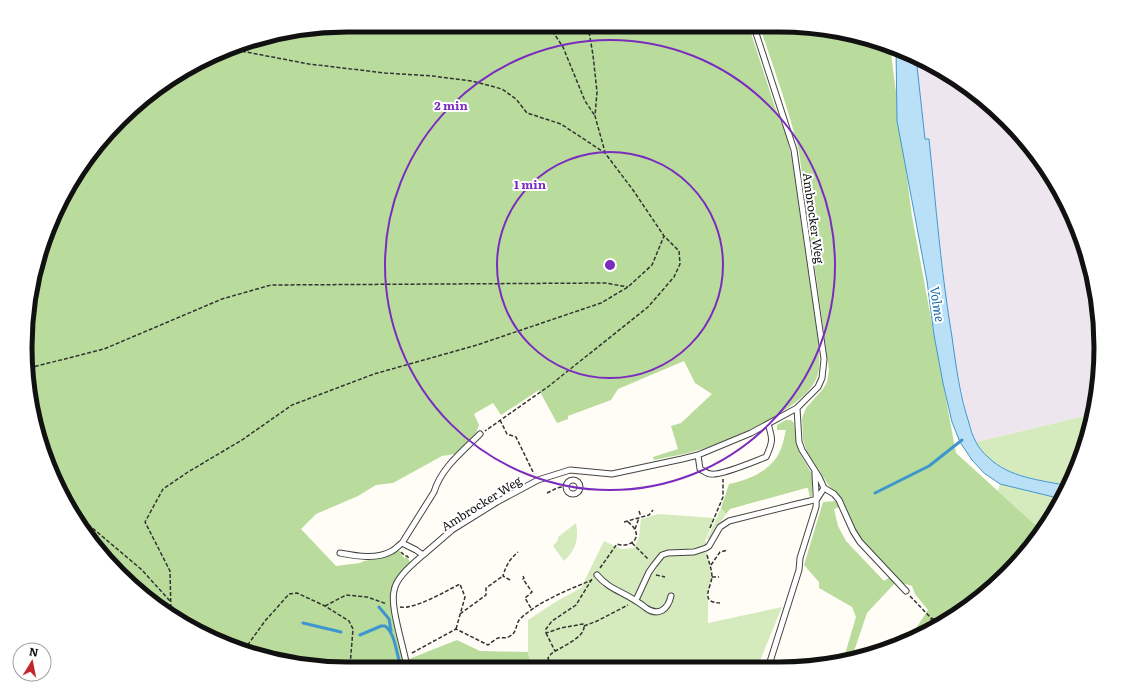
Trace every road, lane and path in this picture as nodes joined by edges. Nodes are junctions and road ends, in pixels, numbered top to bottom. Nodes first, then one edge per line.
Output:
1 (553, 32) edge
2 (589, 32) edge
3 (756, 32) edge
4 (240, 51) edge
5 (595, 116) junction
6 (605, 153) junction
7 (664, 236) junction
8 (628, 288) junction
9 (33, 367) edge
10 (797, 408) junction
11 (500, 420) junction
12 (768, 424) junction
13 (480, 434) joint
14 (698, 455) junction
15 (578, 470) junction
16 (815, 471) junction
17 (722, 473) junction
18 (538, 480) junction
19 (575, 480) junction
20 (566, 486) junction
21 (824, 488) junction
22 (547, 493) dead end
23 (817, 499) junction
24 (653, 510) dead end
25 (639, 511) dead end
26 (81, 516) edge
27 (640, 518) junction
28 (635, 529) junction
29 (709, 531) dead end
30 (402, 543) junction
31 (632, 543) junction
32 (706, 548) junction
33 (400, 550) dead end
34 (728, 550) dead end
35 (518, 552) dead end
36 (340, 553) dead end
37 (423, 555) junction
38 (411, 561) dead end
39 (654, 565) junction
40 (710, 566) junction
41 (597, 575) joint
42 (503, 576) junction
43 (523, 576) dead end
44 (712, 577) junction
45 (719, 577) dead end
46 (510, 580) dead end
47 (906, 591) joint
48 (671, 596) dead end
49 (636, 600) junction
50 (171, 601) junction
51 (720, 603) dead end
52 (325, 606) junction
53 (394, 606) junction
54 (171, 608) edge
55 (532, 610) junction
56 (460, 614) junction
57 (931, 618) junction
58 (936, 620) edge
59 (932, 622) edge
60 (584, 626) junction
61 (456, 629) junction
62 (546, 634) junction
63 (247, 645) edge
64 (555, 650) junction
65 (405, 656) junction
66 (350, 662) edge
67 (406, 662) edge
68 (554, 662) edge
69 (770, 662) edge

1 - 5 path
2 - 5 path
3 - 10 lane, Ambrocker Weg
4 - 6 path
5 - 6 path
6 - 7 path
7 - 8 path
7 - 11 path
8 - 9 path
8 - 50 path
10 - 12 lane, Ambrocker Weg
10 - 16 lane
11 - 13 path
11 - 18 path
12 - 14 lane, Ambrocker Weg
12 - 17 lane
13 - 30 lane
14 - 15 lane, Ambrocker Weg
14 - 17 lane
15 - 18 lane, Ambrocker Weg
15 - 19 lane
16 - 21 lane
16 - 23 lane
17 - 29 path
18 - 37 lane, Ambrocker Weg
19 - 20 lane
19 - 20 lane
20 - 22 path
21 - 23 lane
21 - 47 lane
23 - 32 lane
23 - 69 lane
24 - 27 path
25 - 27 path
26 - 50 path
27 - 28 path
27 - 28 path
28 - 31 path
30 - 36 lane
30 - 37 lane
31 - 39 path
31 - 41 path
32 - 39 lane
32 - 40 path
33 - 38 path
34 - 40 path
35 - 42 path
37 - 53 lane, Ambrocker Weg
39 - 49 lane
40 - 44 path
41 - 49 lane
42 - 46 path
42 - 56 path
43 - 55 path
44 - 45 path
44 - 51 path
47 - 57 path
48 - 49 lane
49 - 60 path
50 - 54 path
52 - 53 path
52 - 63 path
52 - 66 path
53 - 56 path
53 - 65 lane, Ambrocker Weg
55 - 61 path
55 - 62 path
56 - 61 path
57 - 58 path
57 - 59 path
60 - 62 path
60 - 64 path
61 - 65 path
62 - 64 path
64 - 68 path
65 - 67 lane, Ambrocker Weg

